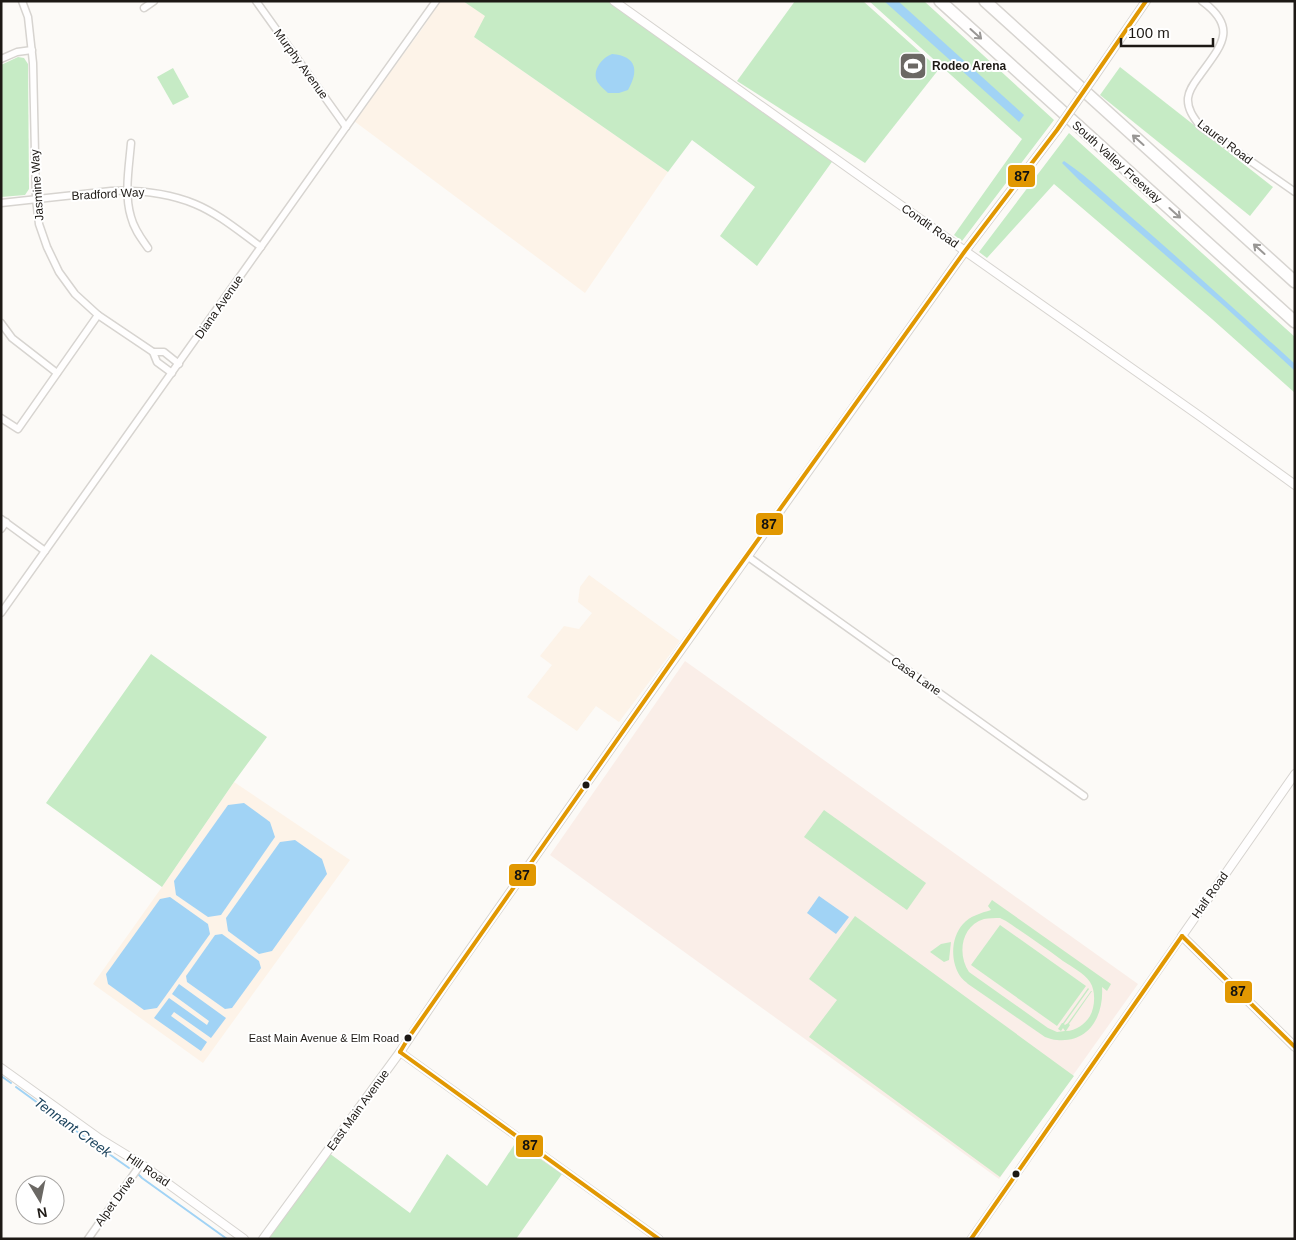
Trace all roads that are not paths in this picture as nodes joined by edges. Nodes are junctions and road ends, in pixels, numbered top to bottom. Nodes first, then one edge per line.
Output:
1 (22, 1) edge
2 (154, 1) edge
3 (256, 1) edge
4 (436, 1) edge
5 (614, 1) edge
6 (940, 1) edge
7 (985, 1) edge
8 (1146, 1) edge
9 (1202, 1) edge
10 (144, 8) dead end
11 (32, 50) junction
12 (1, 59) edge
13 (346, 127) junction
14 (131, 143) dead end
15 (128, 191) junction
16 (1295, 192) edge
17 (36, 199) junction
18 (1, 203) edge
19 (261, 247) junction
20 (148, 248) dead end
21 (965, 251) junction
22 (1295, 282) edge
23 (98, 315) junction
24 (1295, 322) edge
25 (1, 323) edge
26 (154, 352) junction
27 (179, 364) junction
28 (56, 373) junction
29 (172, 373) junction
30 (1, 418) edge
31 (1295, 485) edge
32 (4, 521) edge
33 (1, 529) edge
34 (45, 551) junction
35 (747, 556) junction
36 (1, 613) edge
37 (1295, 774) edge
38 (1084, 796) dead end
39 (1182, 936) junction
40 (1295, 1047) edge
41 (400, 1052) junction
42 (1, 1068) edge
43 (141, 1164) junction
44 (88, 1239) edge
45 (244, 1239) edge
46 (262, 1239) edge
47 (659, 1239) edge
48 (971, 1239) edge

1 - 11 street, Jasmine Way
2 - 10 street
3 - 13 street, Murphy Avenue
4 - 13 street, Diana Avenue
5 - 21 street, Condit Road
6 -> 24 highway, South Valley Freeway
22 -> 7 highway
8 - 21 street, East Main Avenue, bridge
9 - 16 street, Laurel Road
11 - 12 street
11 - 17 street, Jasmine Way
13 - 19 street, Diana Avenue
14 - 15 street
15 - 17 street, Bradford Way
15 - 19 street, Bradford Way
15 - 20 street
17 - 18 street, Bradford Way
17 - 23 street, Jasmine Way
19 - 27 street, Diana Avenue
21 - 31 street, Condit Road
21 - 35 street, East Main Avenue
23 - 26 street, Jasmine Way
23 - 28 street
25 - 28 street
26 - 27 street, Jasmine Way
26 - 29 street, Jasmine Way
27 - 29 street, Diana Avenue
28 - 30 street
29 - 34 street, Diana Avenue
32 - 33 street
32 - 34 street
34 - 36 street, Diana Avenue
35 - 38 street, Casa Lane
35 - 41 street, East Main Avenue
37 - 39 street, Half Road
39 - 40 street
39 - 48 street, Half Road
41 - 46 street, East Main Avenue
41 - 47 street
42 - 43 street, Hill Road
43 - 44 street, Alpet Drive
43 - 45 street, Hill Road

